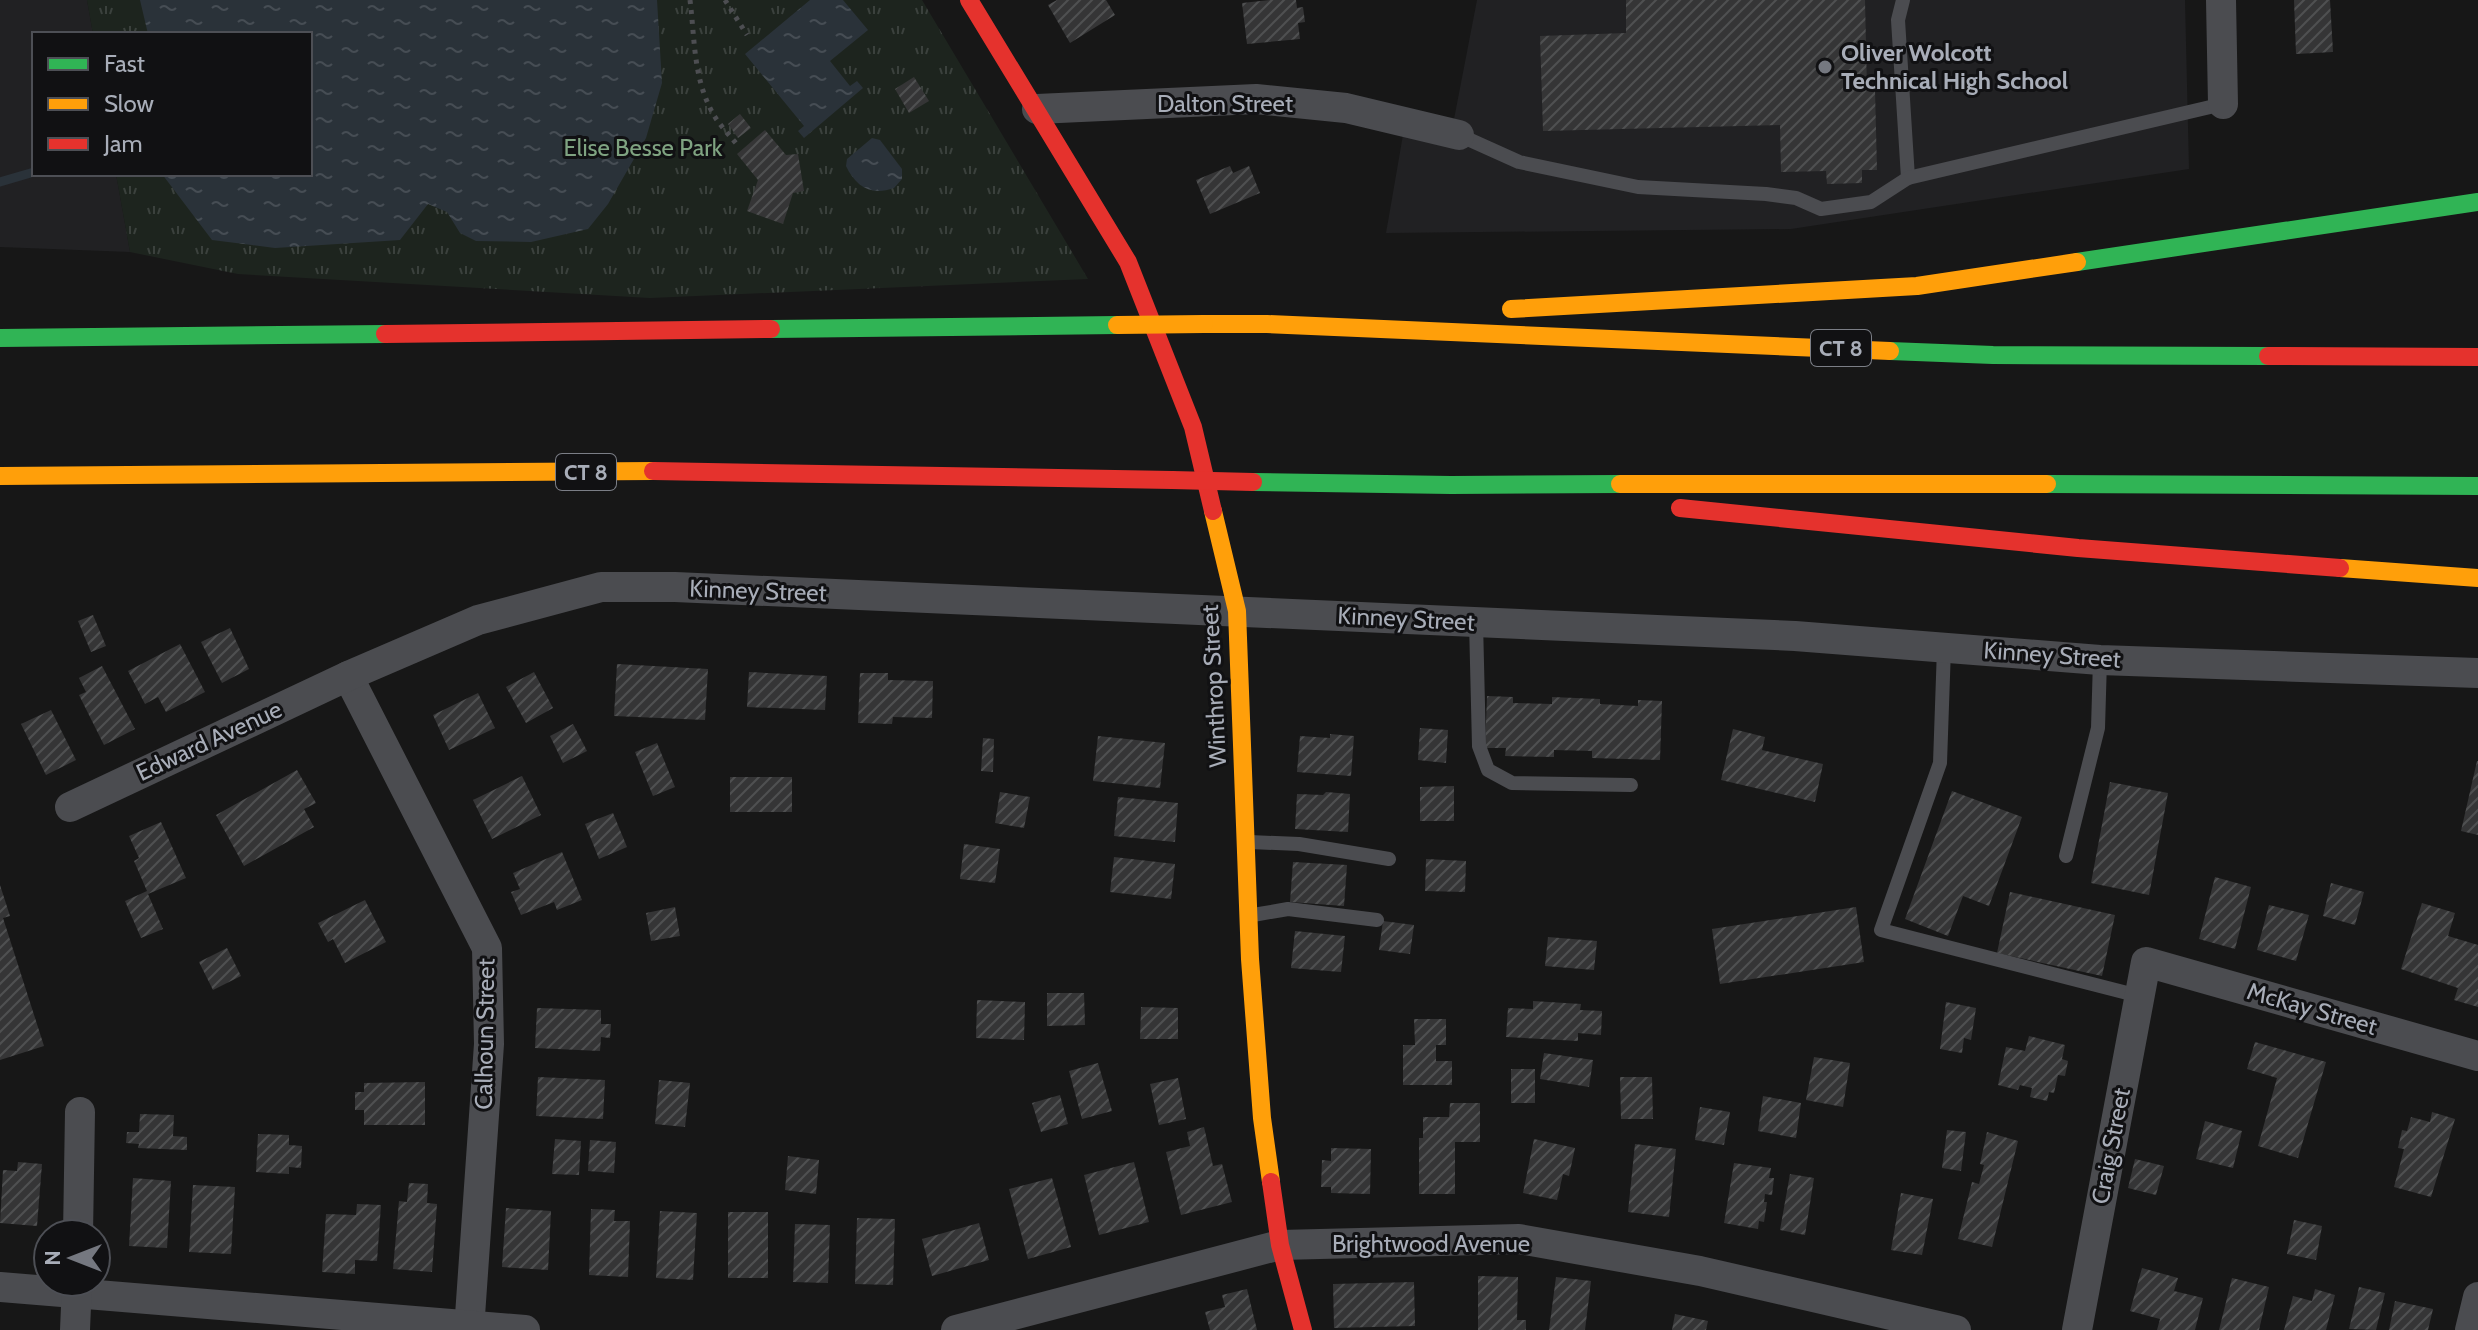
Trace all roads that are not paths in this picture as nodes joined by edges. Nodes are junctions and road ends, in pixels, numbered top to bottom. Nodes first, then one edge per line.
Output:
1 (969, 0) edge
2 (1903, 0) edge
3 (2221, 0) edge
4 (2223, 104) joint
5 (1037, 109) junction
6 (1459, 135) joint
7 (1908, 178) junction
8 (2478, 202) edge
9 (1489, 311) dead end
10 (1442, 313) dead end
11 (1267, 324) junction
12 (0, 338) edge
13 (2478, 357) edge
14 (0, 476) edge
15 (1451, 485) junction
16 (2478, 486) edge
17 (1624, 503) dead end
18 (1655, 506) dead end
19 (2478, 578) edge
20 (1237, 611) junction
21 (1476, 622) junction
22 (1944, 648) junction
23 (2100, 660) junction
24 (2478, 673) edge
25 (348, 676) junction
26 (1631, 785) dead end
27 (70, 807) dead end
28 (1246, 842) junction
29 (2066, 856) dead end
30 (1389, 859) dead end
31 (1249, 916) junction
32 (1377, 920) dead end
33 (2146, 962) joint
34 (2139, 996) junction
35 (2478, 1056) edge
36 (80, 1112) dead end
37 (78, 1218) edge
38 (1280, 1245) junction
39 (0, 1287) edge
40 (32, 1287) edge
41 (112, 1291) edge
42 (2478, 1297) edge
43 (76, 1298) edge
44 (991, 1325) edge
45 (469, 1328) edge
46 (75, 1330) edge
47 (525, 1330) edge
48 (956, 1330) edge
49 (1303, 1330) edge
50 (1956, 1330) edge
51 (2077, 1330) edge
52 (2470, 1330) edge

1 - 5 main road, Winthrop Street
2 - 7 lane
3 - 4 street
4 - 7 lane
5 - 6 street, Dalton Street
5 - 20 main road, Winthrop Street
6 - 7 lane
8 - 9 main road
10 - 11 main road
11 - 12 main road, CT 8, bridge
11 - 13 main road, CT 8
14 - 15 main road, CT 8, bridge
15 - 16 main road, CT 8
15 - 17 main road
18 - 19 main road
20 - 21 street, Kinney Street
20 - 25 street, Kinney Street
20 - 28 main road, Winthrop Street
21 - 22 street, Kinney Street
21 - 26 lane
22 - 23 street, Kinney Street
22 - 34 lane
23 - 24 street, Kinney Street
23 - 29 lane
25 - 27 street, Edward Avenue
25 - 45 street, Calhoun Street
28 - 30 lane
28 - 31 main road, Winthrop Street
31 - 32 lane
31 - 38 main road, Winthrop Street
33 - 34 street, Craig Street
33 - 35 street, McKay Street
34 - 51 street, Craig Street
36 - 37 street
38 - 44 street, Brightwood Avenue
38 - 49 main road, Winthrop Street
38 - 50 street, Brightwood Avenue
39 - 40 street
41 - 45 street
42 - 52 street
43 - 46 street
44 - 48 street, Brightwood Avenue
45 - 47 street

